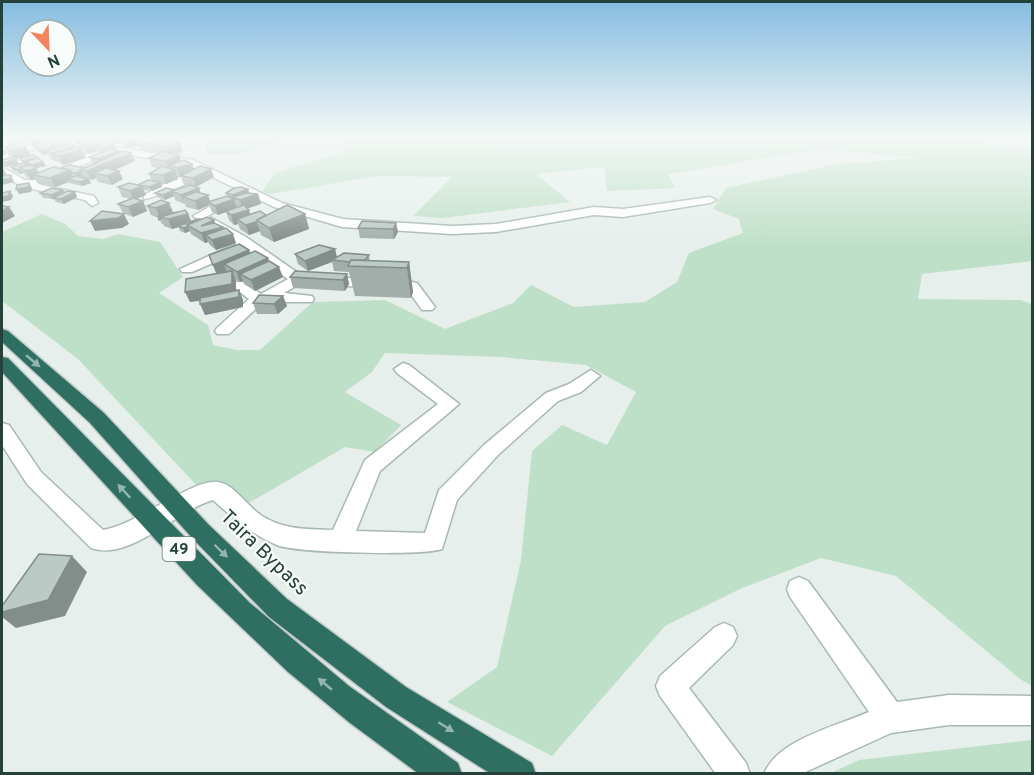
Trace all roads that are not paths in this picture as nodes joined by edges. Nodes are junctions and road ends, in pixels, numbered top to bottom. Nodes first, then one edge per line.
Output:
1 (6, 172) edge
2 (51, 172) edge
3 (204, 172) edge
4 (210, 172) edge
5 (36, 182) junction
6 (23, 183) junction
7 (2, 188) edge
8 (244, 191) junction
9 (148, 196) dead end
10 (710, 200) dead end
11 (92, 203) dead end
12 (247, 244) junction
13 (187, 269) dead end
14 (298, 279) junction
15 (238, 285) dead end
16 (263, 298) junction
17 (307, 299) dead end
18 (427, 307) dead end
19 (223, 331) dead end
20 (2, 334) edge
21 (2, 362) edge
22 (404, 369) dead end
23 (591, 376) dead end
24 (2, 430) edge
25 (180, 506) junction
26 (152, 522) junction
27 (340, 542) junction
28 (799, 589) dead end
29 (724, 636) dead end
30 (1032, 711) edge
31 (890, 718) junction
32 (447, 774) edge
33 (521, 774) edge
34 (735, 774) edge
35 (779, 774) edge

1 - 6 street
2 - 5 street
3 - 9 street
4 - 8 street
5 - 6 street
5 - 11 street
6 - 7 street
8 - 10 street
8 - 12 street
12 - 13 street
12 - 14 street
14 - 16 street
14 - 18 street
15 - 16 street
16 - 17 street
16 - 19 street
20 -> 25 highway, Taira Bypass / 49
26 -> 21 highway, 49
22 - 27 street
23 - 27 street
24 - 26 street
25 - 26 street
25 - 27 street
25 -> 33 highway, Taira Bypass / 49
32 -> 26 highway, 49
28 - 31 street
29 - 34 street
30 - 31 street
31 - 35 street

